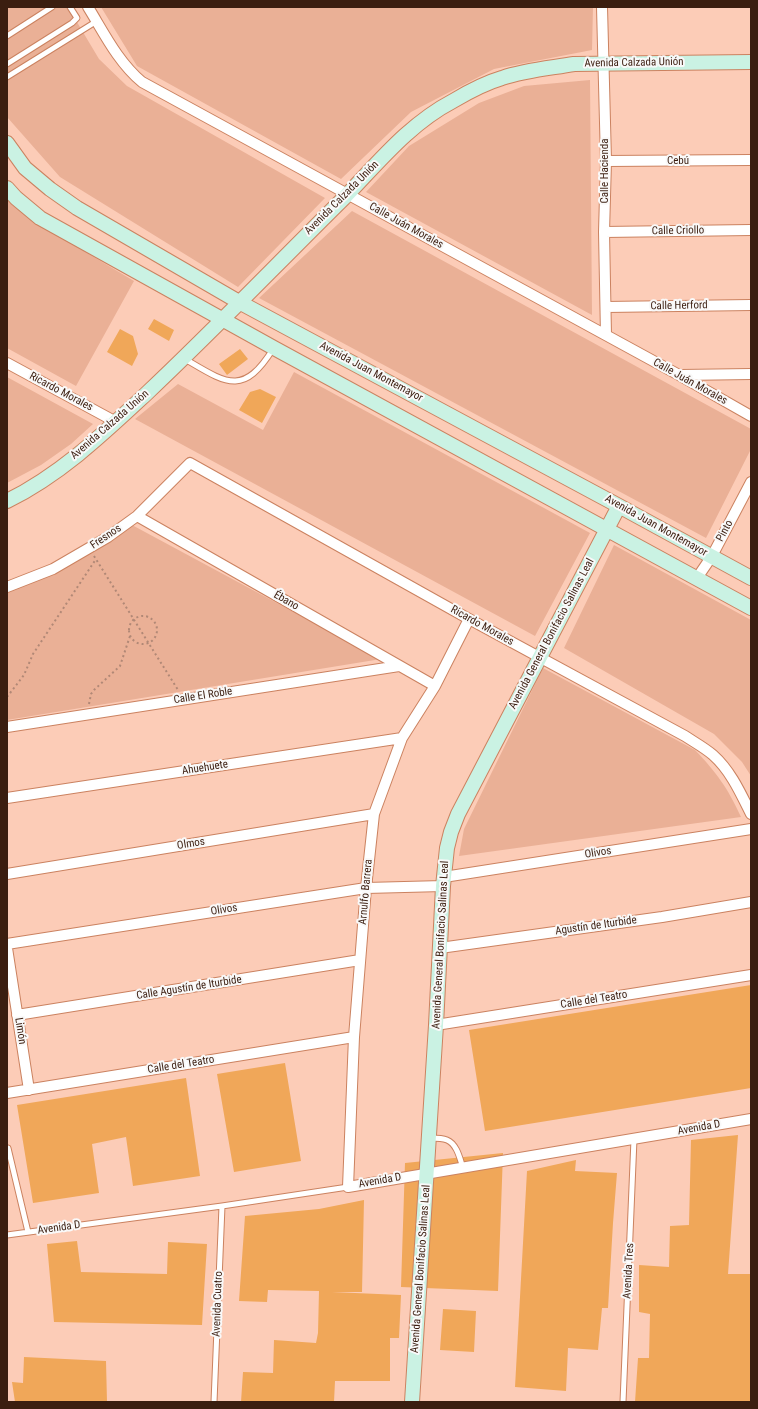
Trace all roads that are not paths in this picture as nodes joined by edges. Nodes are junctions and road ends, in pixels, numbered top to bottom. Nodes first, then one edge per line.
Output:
1 (52, 7) edge
2 (70, 7) edge
3 (88, 7) edge
4 (602, 7) edge
5 (97, 21) junction
6 (7, 36) edge
7 (751, 62) edge
8 (7, 64) edge
9 (603, 64) junction
10 (7, 77) edge
11 (7, 143) edge
12 (751, 160) edge
13 (606, 162) junction
14 (7, 188) edge
15 (347, 194) junction
16 (751, 230) edge
17 (604, 232) junction
18 (239, 302) junction
19 (751, 305) edge
20 (606, 307) junction
21 (222, 319) junction
22 (606, 335) junction
23 (274, 348) junction
24 (184, 358) junction
25 (7, 363) edge
26 (751, 374) edge
27 (679, 375) junction
28 (751, 416) edge
29 (116, 422) junction
30 (190, 463) joint
31 (751, 482) edge
32 (7, 501) edge
33 (619, 506) junction
34 (137, 516) junction
35 (607, 529) junction
36 (712, 556) junction
37 (697, 578) junction
38 (751, 578) edge
39 (7, 588) edge
40 (751, 608) edge
41 (469, 619) junction
42 (539, 657) junction
43 (398, 666) junction
44 (435, 686) junction
45 (7, 727) edge
46 (402, 738) junction
47 (7, 798) edge
48 (374, 814) junction
49 (751, 814) edge
50 (751, 829) edge
51 (7, 874) edge
52 (444, 881) junction
53 (366, 888) junction
54 (751, 902) edge
55 (7, 944) edge
56 (7, 948) edge
57 (440, 948) junction
58 (360, 960) junction
59 (751, 975) edge
60 (17, 1015) junction
61 (436, 1025) junction
62 (354, 1037) junction
63 (29, 1090) junction
64 (7, 1093) edge
65 (751, 1119) edge
66 (430, 1138) junction
67 (634, 1139) junction
68 (8, 1148) dead end
69 (463, 1168) junction
70 (427, 1173) junction
71 (348, 1187) junction
72 (222, 1206) junction
73 (28, 1232) junction
74 (7, 1235) edge
75 (214, 1402) edge
76 (412, 1402) edge
77 (623, 1402) edge

1 - 6 lane
2 - 8 lane
3 - 5 street, Calle Juán Morales
4 - 9 street, Calle Hacienda
5 - 10 lane
5 - 15 street, Calle Juán Morales
7 - 9 street, Avenida Calzada Unión
9 - 13 street, Calle Hacienda
9 - 15 street, Avenida Calzada Unión
11 - 18 street, Avenida Juan Montemayor
12 - 13 street, Cebú
13 - 17 street, Calle Hacienda
14 - 21 street
15 - 18 street, Avenida Calzada Unión
15 - 22 street, Calle Juán Morales
16 - 17 street, Calle Criollo
17 - 20 street, Calle Hacienda
18 - 21 street, Avenida Calzada Unión
18 - 33 street, Avenida Juan Montemayor
19 - 20 street, Calle Herford
20 - 22 street, Calle Hacienda
21 - 23 street
21 - 24 street, Avenida Calzada Unión
22 - 27 street, Calle Juán Morales
23 - 24 lane
23 - 35 street
24 - 29 street, Avenida Calzada Unión
25 - 29 street, Ricardo Morales
26 - 27 street
27 - 28 street, Calle Juán Morales
29 - 32 street, Avenida Calzada Unión
30 - 34 street, Fresnos
30 - 41 street, Ricardo Morales
31 - 36 street, Pinto
33 - 35 street, Avenida General Bonifacio Salinas Leal
33 - 36 street, Avenida Juan Montemayor
34 - 39 street, Fresnos
34 - 43 street, Ébano
35 - 37 street
35 - 42 street, Avenida General Bonifacio Salinas Leal
36 - 37 street, Pinto
36 - 38 street, Avenida Juan Montemayor
37 - 40 street
41 - 42 street, Ricardo Morales
41 - 44 street, Arnulfo Barrera
42 - 49 street, Ricardo Morales
42 - 52 street, Avenida General Bonifacio Salinas Leal
43 - 44 street, Ébano
43 - 45 street, Calle El Roble
44 - 46 street, Arnulfo Barrera
46 - 47 street, Ahuehuete
46 - 48 street, Arnulfo Barrera
48 - 51 street, Olmos
48 - 53 street, Arnulfo Barrera
50 - 52 street, Olivos
52 - 53 street, Olivos
52 - 57 street, Avenida General Bonifacio Salinas Leal
53 - 55 street, Olivos
53 - 58 street, Arnulfo Barrera
54 - 57 street, Agustín de Iturbide
56 - 60 street, Limón
57 - 61 street, Avenida General Bonifacio Salinas Leal
58 - 60 street, Calle Agustín de Iturbide
58 - 62 street, Arnulfo Barrera
59 - 61 street, Calle del Teatro
60 - 63 street, Limón
61 - 66 street, Avenida General Bonifacio Salinas Leal
62 - 63 street, Calle del Teatro
62 - 71 street, Arnulfo Barrera
63 - 64 street, Calle del Teatro
65 - 67 street, Avenida D
66 - 69 lane
66 - 70 street, Avenida General Bonifacio Salinas Leal
67 - 69 street, Avenida D
67 - 77 lane, Avenida Tres
68 - 73 lane
69 - 70 street, Avenida D
70 - 71 street, Avenida D
70 - 76 street, Avenida General Bonifacio Salinas Leal
71 - 72 lane, Avenida D
72 - 73 lane, Avenida D
72 - 75 lane, Avenida Cuatro
73 - 74 lane, Avenida D

